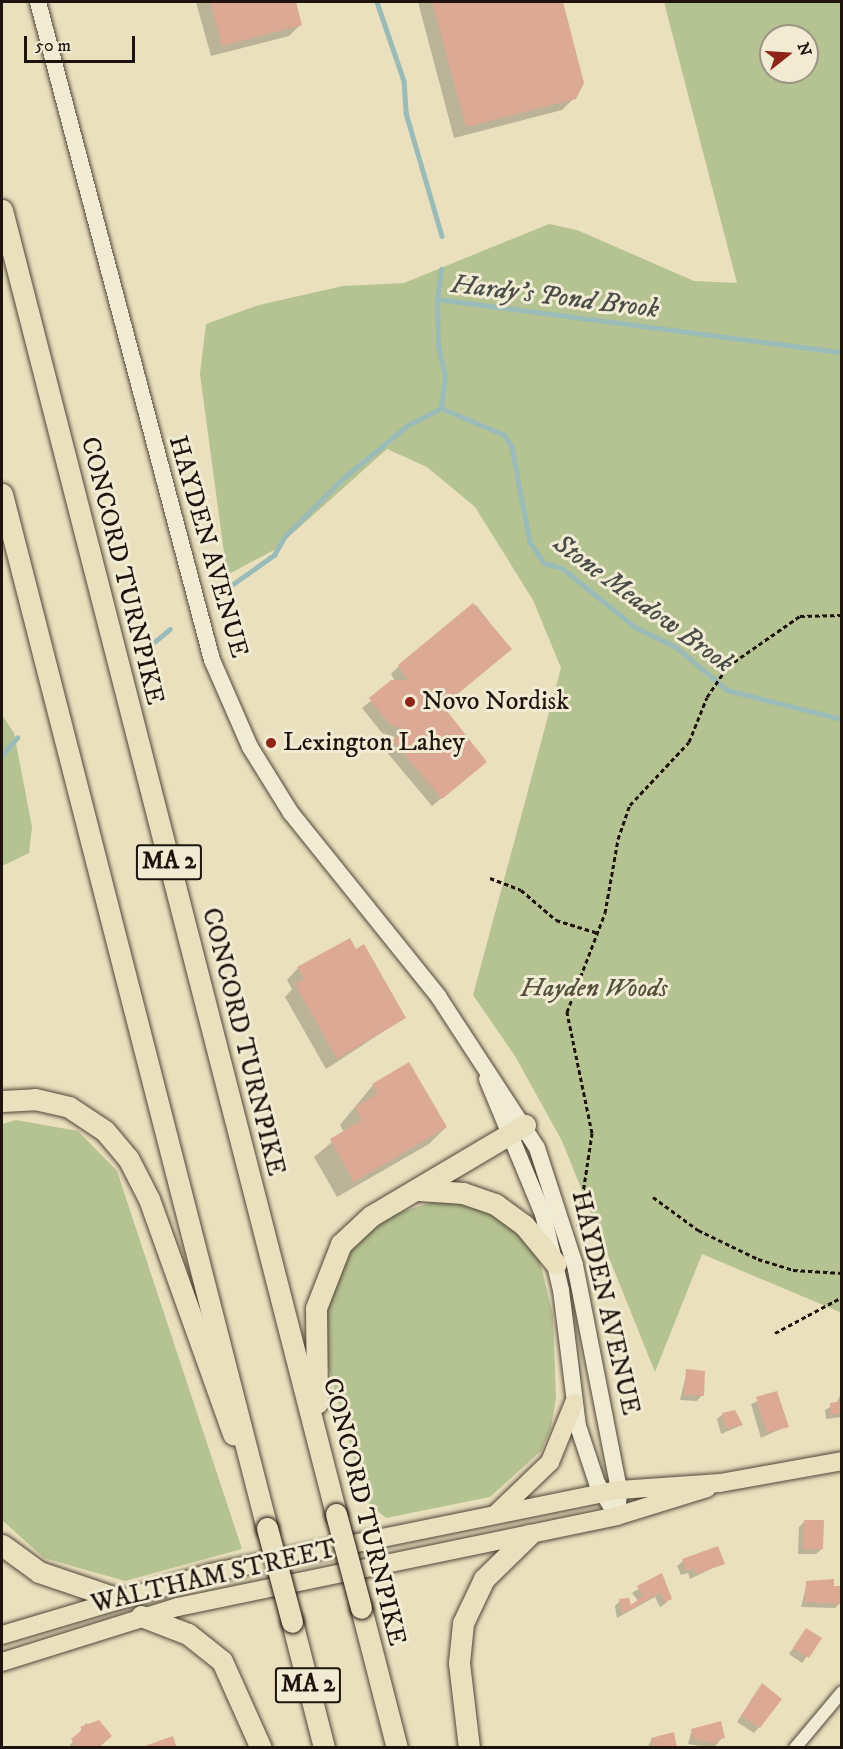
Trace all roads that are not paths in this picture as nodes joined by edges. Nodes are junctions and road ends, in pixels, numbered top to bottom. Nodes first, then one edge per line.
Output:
1 (38, 2) edge
2 (2, 210) edge
3 (2, 494) edge
4 (2, 1101) edge
5 (519, 1129) junction
6 (419, 1190) junction
7 (556, 1264) junction
8 (574, 1403) junction
9 (319, 1446) junction
10 (842, 1461) edge
11 (256, 1482) junction
12 (720, 1484) junction
13 (611, 1492) junction
14 (493, 1516) junction
15 (617, 1516) junction
16 (529, 1535) junction
17 (2, 1545) edge
18 (116, 1598) junction
19 (141, 1616) junction
20 (2, 1635) edge
21 (2, 1662) edge
22 (842, 1692) edge
23 (261, 1748) edge
24 (324, 1748) edge
25 (397, 1748) edge
26 (469, 1748) edge
27 (795, 1748) edge

1 - 5 street, HAYDEN AVENUE
2 - 9 highway, CONCORD TURNPIKE / MA 2
3 - 11 highway, MA 2
4 - 11 highway
5 - 6 highway
5 - 7 street, HAYDEN AVENUE
5 - 13 street, HAYDEN AVENUE
6 - 7 highway
6 - 9 highway
7 - 8 street, HAYDEN AVENUE
8 - 13 street, HAYDEN AVENUE
8 - 14 main road
9 - 25 highway, CONCORD TURNPIKE / MA 2, bridge
10 - 12 main road, WALTHAM STREET
11 - 24 highway, MA 2, bridge
12 - 13 main road, WALTHAM STREET
12 - 15 main road, WALTHAM STREET
13 - 14 main road, WALTHAM STREET
13 - 15 street
14 - 18 main road, WALTHAM STREET
15 - 16 main road, WALTHAM STREET
16 - 19 main road, WALTHAM STREET
16 - 26 highway
17 - 18 highway
18 - 20 main road, WALTHAM STREET
19 - 21 main road, WALTHAM STREET
19 - 23 highway
22 - 27 street

